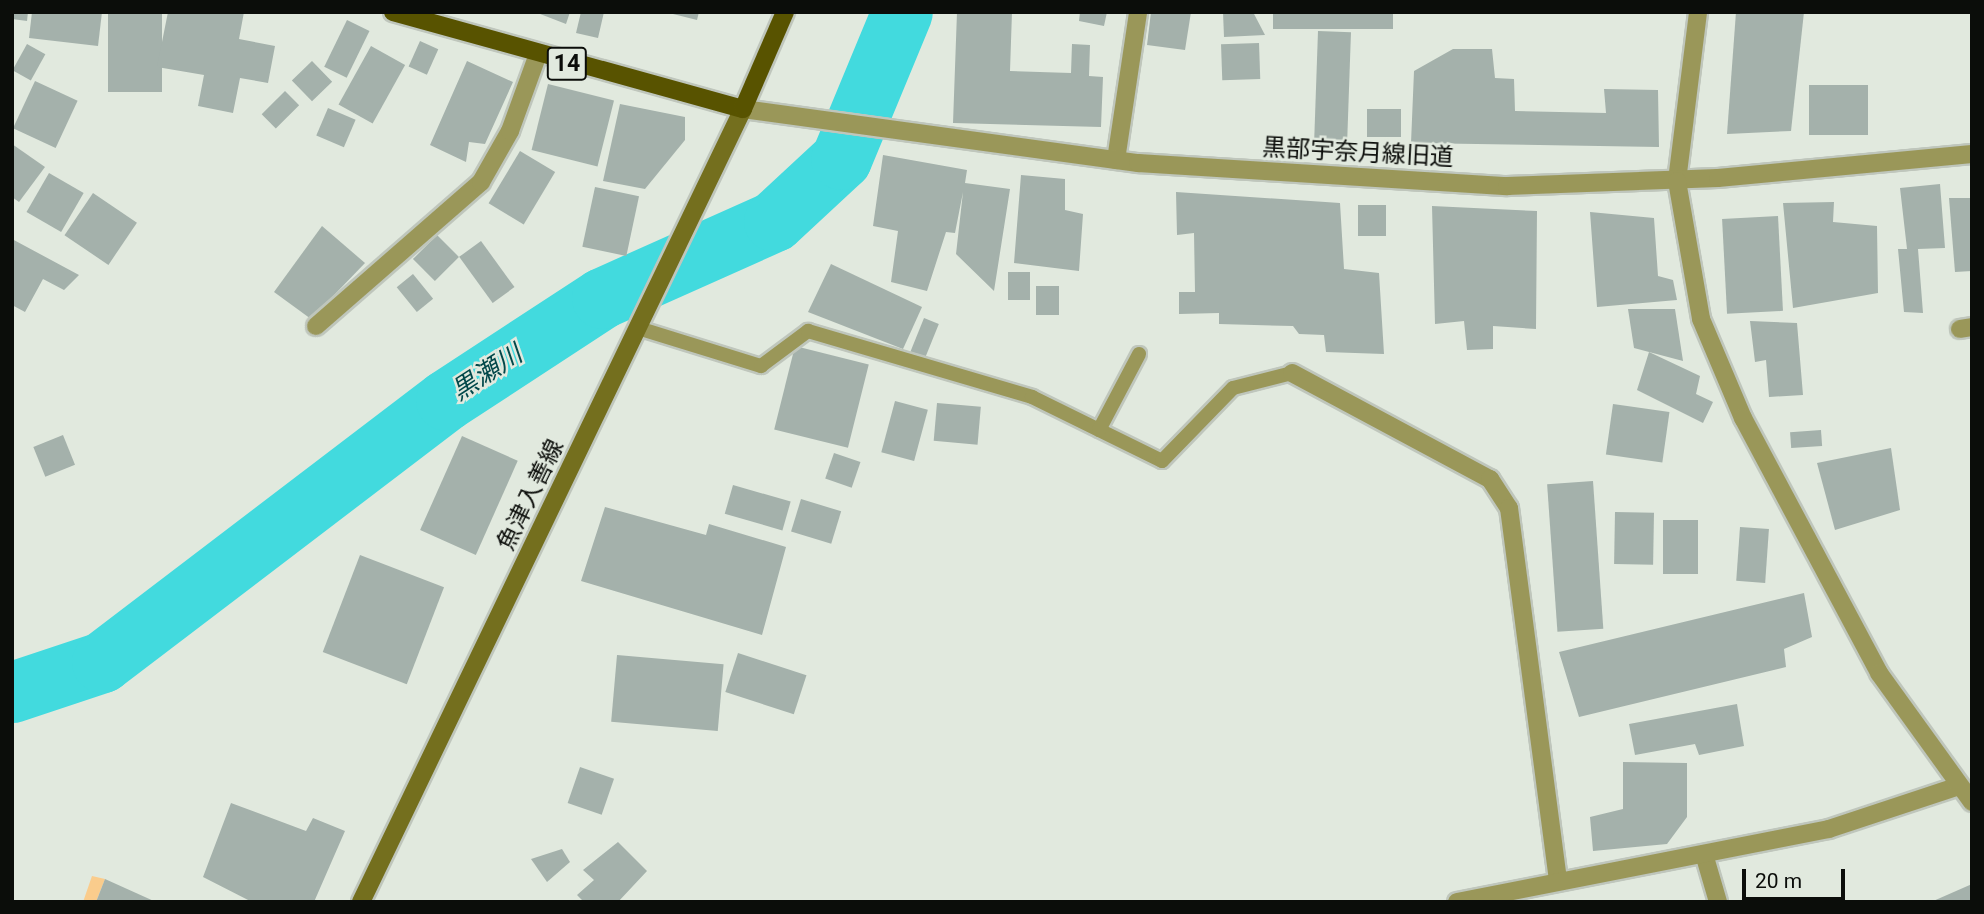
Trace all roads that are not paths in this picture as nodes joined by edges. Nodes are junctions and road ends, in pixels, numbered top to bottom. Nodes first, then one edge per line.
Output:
1 (393, 12) edge
2 (785, 12) edge
3 (1138, 12) edge
4 (1698, 12) edge
5 (537, 57) junction
6 (743, 109) junction
7 (1972, 154) edge
8 (1116, 160) junction
9 (1677, 181) junction
10 (316, 326) dead end
11 (638, 328) junction
12 (1139, 354) dead end
13 (1292, 373) joint
14 (1099, 430) junction
15 (1959, 786) junction
16 (1972, 802) edge
17 (1704, 854) junction
18 (1558, 881) junction
19 (361, 902) edge
20 (1457, 902) edge
21 (1718, 902) edge

1 - 5 main road, 14
2 - 6 main road
3 - 8 street
4 - 9 street
5 - 6 main road, 14
5 - 10 street
6 - 8 street, 黒部宇奈月線旧道
6 - 11 main road, 魚津入善線
7 - 9 street, 黒部宇奈月線旧道
8 - 9 street, 黒部宇奈月線旧道
9 - 15 street
11 - 14 lane
11 - 19 main road, 魚津入善線
12 - 14 lane
13 - 14 lane
13 - 18 street
15 - 16 street
15 - 17 street
17 - 18 street
17 - 21 street
18 - 20 street

